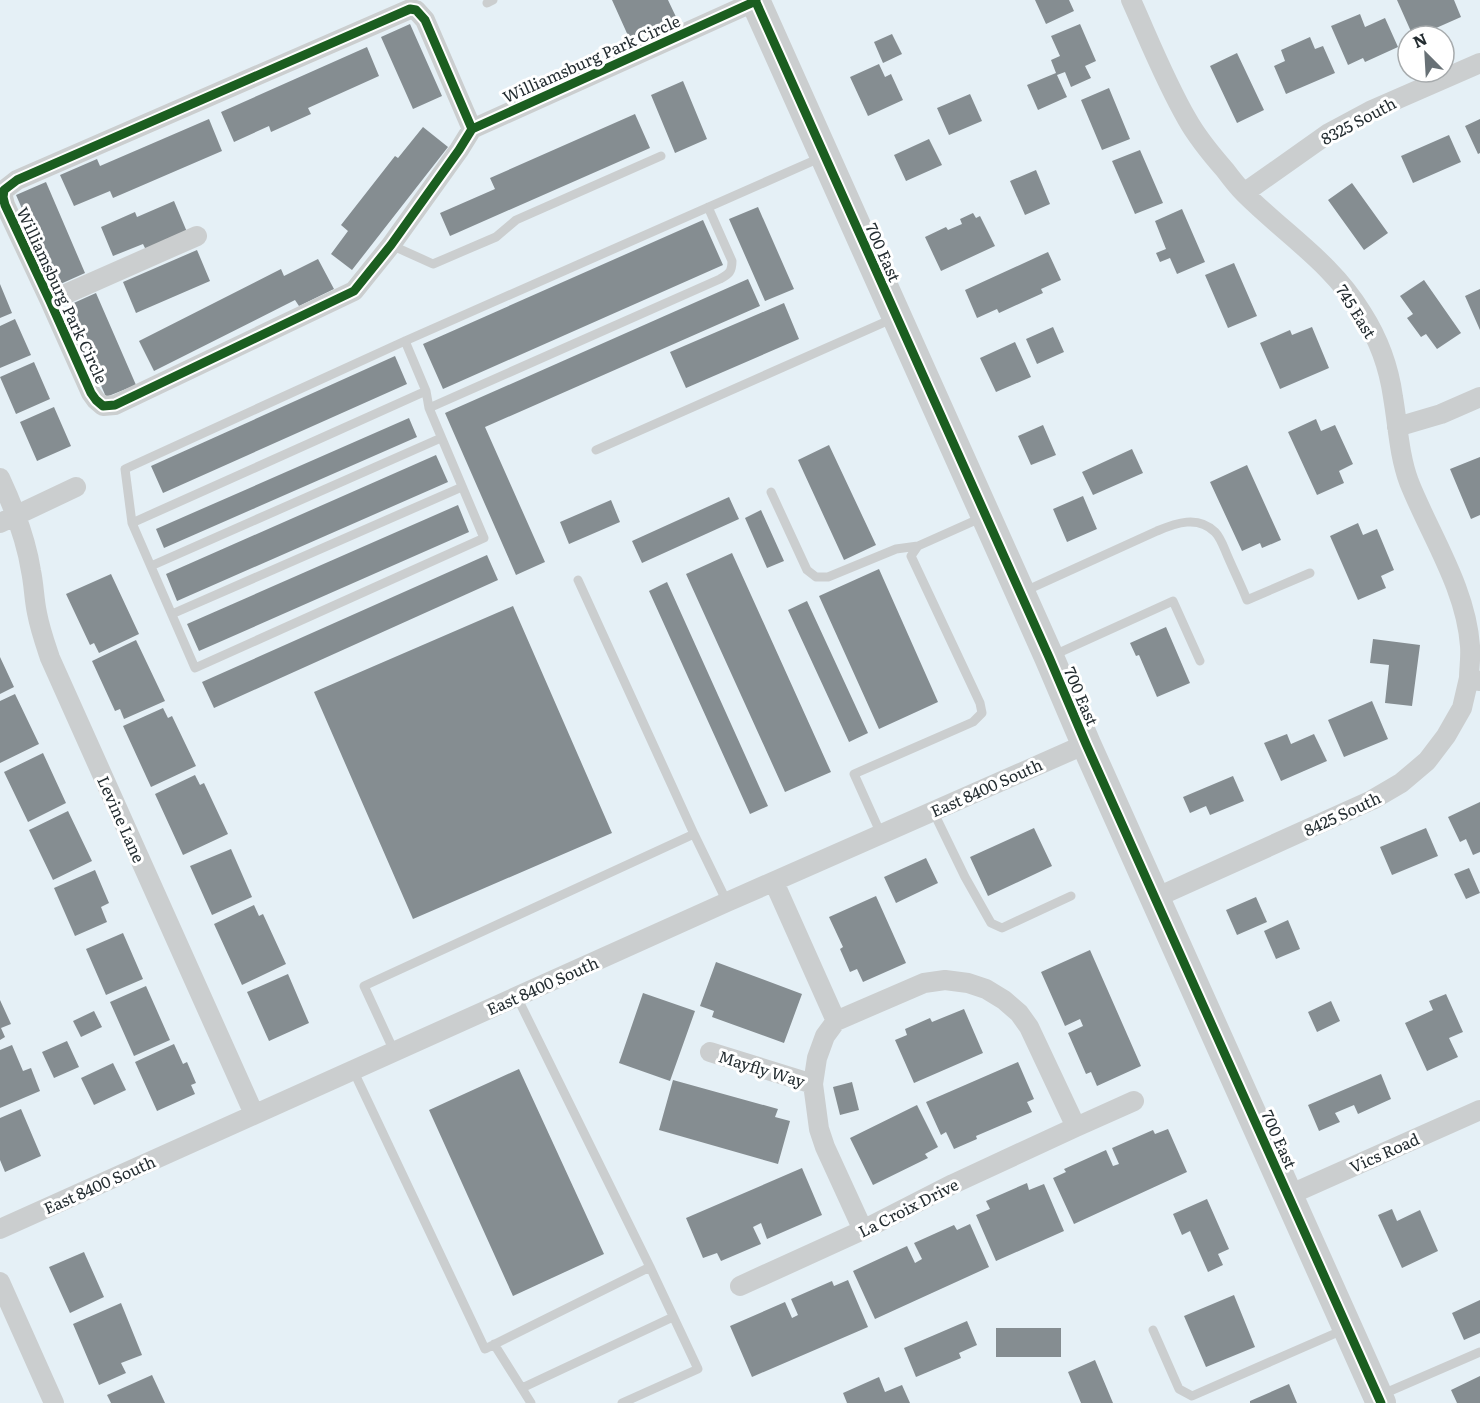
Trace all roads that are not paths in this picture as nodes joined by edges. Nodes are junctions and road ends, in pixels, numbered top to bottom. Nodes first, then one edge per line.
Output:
1 (756, 0) edge
2 (1131, 0) edge
3 (1480, 63) edge
4 (472, 129) junction
5 (661, 156) dead end
6 (824, 156) junction
7 (1244, 193) junction
8 (708, 207) junction
9 (197, 236) dead end
10 (391, 245) junction
11 (50, 301) junction
12 (896, 317) junction
13 (405, 341) junction
14 (426, 391) junction
15 (1480, 397) edge
16 (429, 408) junction
17 (1397, 427) junction
18 (441, 438) junction
19 (596, 450) dead end
20 (0, 478) edge
21 (76, 487) dead end
22 (462, 487) junction
23 (771, 492) dead end
24 (985, 516) junction
25 (8, 519) edge
26 (132, 523) junction
27 (918, 546) junction
28 (151, 566) junction
29 (1310, 573) dead end
30 (579, 580) dead end
31 (1020, 593) junction
32 (172, 614) junction
33 (1049, 657) junction
34 (1200, 661) dead end
35 (1474, 680) edge
36 (1086, 744) junction
37 (933, 811) junction
38 (694, 834) junction
39 (881, 834) junction
40 (774, 882) junction
41 (1071, 896) dead end
42 (1155, 898) junction
43 (727, 902) junction
44 (517, 997) junction
45 (836, 1021) junction
46 (394, 1051) junction
47 (710, 1052) dead end
48 (353, 1070) junction
49 (813, 1084) junction
50 (1134, 1101) dead end
51 (1480, 1110) edge
52 (254, 1114) junction
53 (1076, 1127) junction
54 (1289, 1195) junction
55 (0, 1229) edge
56 (862, 1230) junction
57 (650, 1267) junction
58 (0, 1282) edge
59 (740, 1286) dead end
60 (673, 1317) junction
61 (1347, 1328) junction
62 (1153, 1330) dead end
63 (494, 1344) junction
64 (1480, 1352) edge
65 (522, 1388) junction
66 (1379, 1400) edge
67 (54, 1403) edge
68 (531, 1403) edge
69 (622, 1403) edge

1 - 4 street, Williamsburg Park Circle
1 - 6 main road, 700 East
2 - 7 street, 745 East
3 - 7 street, 8325 South
4 - 10 street, Williamsburg Park Circle
4 - 11 street, Williamsburg Park Circle
5 - 10 lane
6 - 8 lane
6 - 12 main road, 700 East
7 - 17 street, 745 East
8 - 13 lane
8 - 16 lane
9 - 11 street, Williamsburg Park Circle
10 - 11 street, Williamsburg Park Circle
12 - 19 lane
12 - 24 main road, 700 East
13 - 14 lane
13 - 26 lane
14 - 16 lane
14 - 26 lane
15 - 17 street
16 - 18 lane
17 - 35 street, 745 East
18 - 22 lane
18 - 28 lane
20 - 25 street, Levine Lane
21 - 25 street
22 - 32 lane
22 - 32 lane
23 - 27 lane
24 - 27 lane
24 - 31 main road, 700 East
25 - 52 street, Levine Lane
26 - 28 lane
27 - 39 lane
28 - 32 lane
29 - 31 lane
30 - 38 lane
31 - 33 main road, 700 East
33 - 34 lane
33 - 36 main road, 700 East
35 - 42 street, 8425 South
36 - 37 street, East 8400 South
36 - 42 main road, 700 East
37 - 39 street, East 8400 South
37 - 41 lane
38 - 43 lane
38 - 46 lane
39 - 40 street, East 8400 South
40 - 43 street, East 8400 South
40 - 45 street
42 - 54 main road, 700 East
43 - 44 street, East 8400 South
44 - 46 street, East 8400 South
44 - 57 lane
45 - 49 street
45 - 53 street
46 - 48 street, East 8400 South
47 - 49 street, Mayfly Way
48 - 52 street, East 8400 South
48 - 63 lane
49 - 56 street
50 - 53 street, La Croix Drive
51 - 54 street, Vics Road
52 - 55 street, East 8400 South
53 - 56 street, La Croix Drive
54 - 61 main road, 700 East
56 - 59 street, La Croix Drive
57 - 60 lane
57 - 63 lane
58 - 67 street
60 - 65 lane
60 - 69 lane
61 - 62 lane
61 - 66 main road, 700 East
63 - 65 lane
64 - 66 lane
65 - 68 lane

